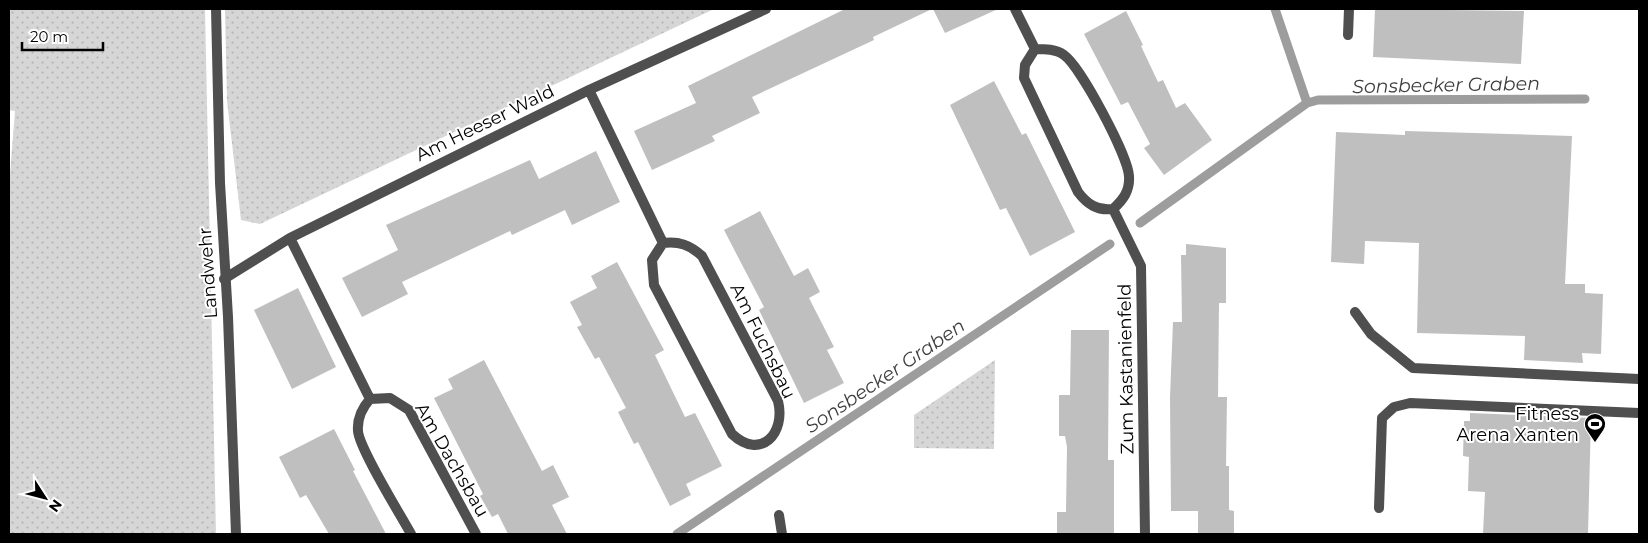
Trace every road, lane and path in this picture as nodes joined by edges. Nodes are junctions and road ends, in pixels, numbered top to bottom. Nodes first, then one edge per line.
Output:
1 (216, 9) edge
2 (766, 9) edge
3 (1015, 9) edge
4 (1349, 9) edge
5 (1348, 35) dead end
6 (1035, 49) junction
7 (589, 90) junction
8 (1113, 209) junction
9 (290, 238) junction
10 (663, 243) junction
11 (224, 279) junction
12 (1355, 312) dead end
13 (1639, 379) edge
14 (370, 399) junction
15 (1639, 413) edge
16 (1379, 508) dead end
17 (779, 515) dead end
18 (236, 534) edge
19 (411, 534) edge
20 (476, 534) edge
21 (782, 534) edge
22 (1144, 534) edge

1 - 11 street, Landwehr
2 - 7 street, Am Heeser Wald
3 - 6 street
4 - 5 street
6 - 8 street
6 - 8 street
7 - 9 street, Am Heeser Wald
7 - 10 street
8 - 22 street, Zum Kastanienfeld
9 - 11 street, Am Heeser Wald
9 - 14 street
10 - 10 street, Am Fuchsbau
11 - 18 street, Landwehr
12 - 13 street
14 - 19 street
14 - 20 street, Am Dachsbau
15 - 16 street
17 - 21 street

